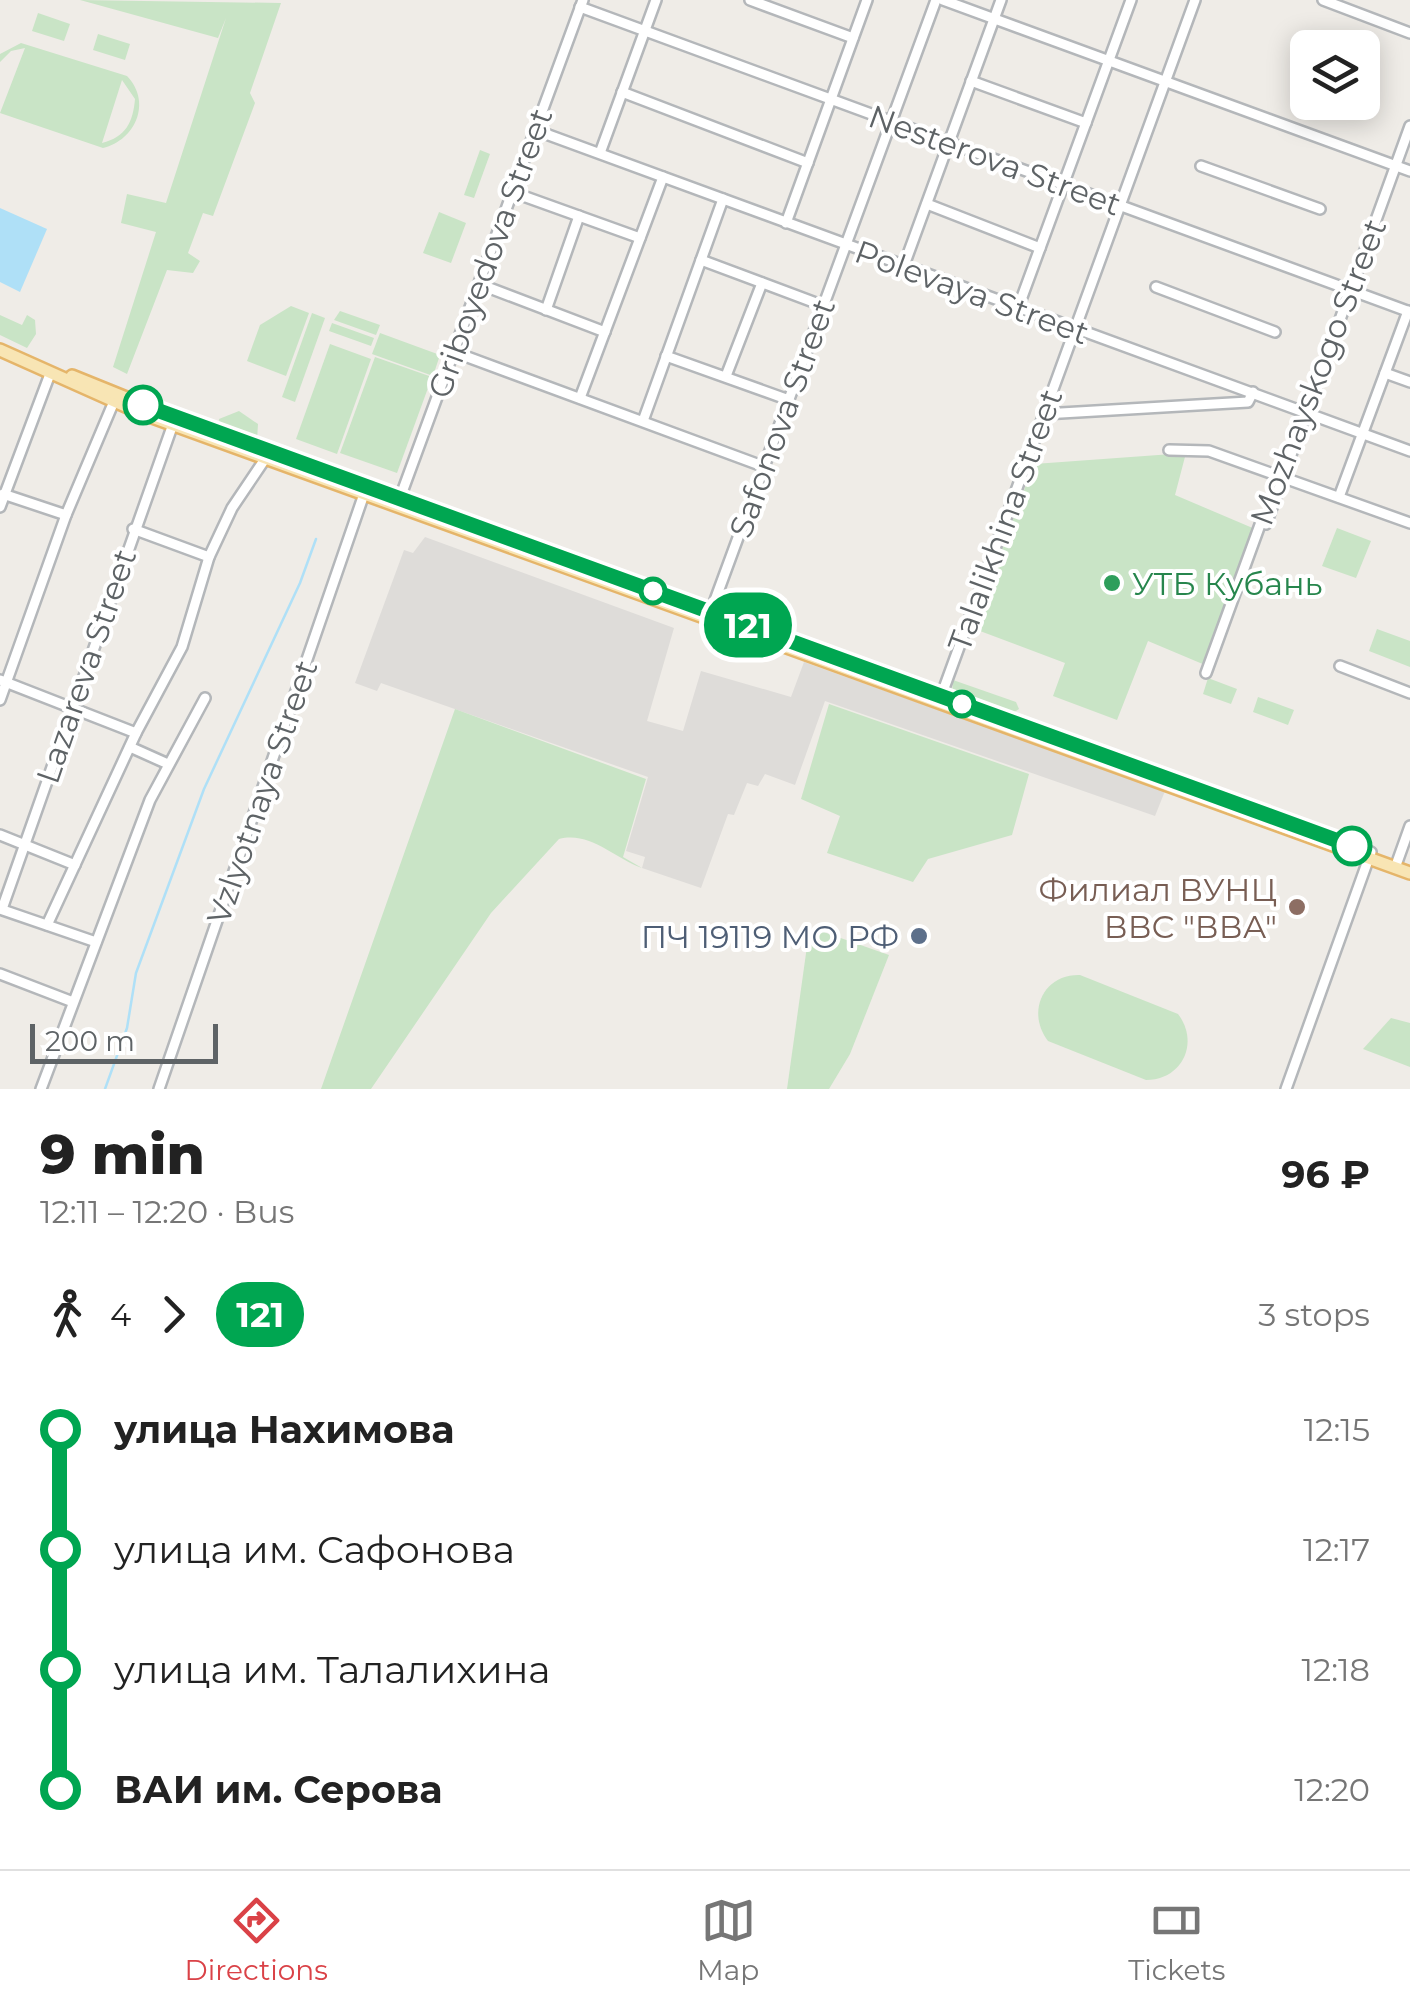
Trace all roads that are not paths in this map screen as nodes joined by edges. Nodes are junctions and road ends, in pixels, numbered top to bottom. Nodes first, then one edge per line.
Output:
1 (656, 0) edge
2 (750, 0) edge
3 (867, 0) edge
4 (940, 0) edge
5 (1001, 0) edge
6 (1132, 0) edge
7 (1195, 0) edge
8 (1323, 0) edge
9 (581, 3) edge
10 (994, 19) junction
11 (644, 32) junction
12 (1410, 33) edge
13 (853, 38) junction
14 (1109, 62) junction
15 (972, 81) junction
16 (1165, 82) junction
17 (622, 92) junction
18 (831, 100) junction
19 (891, 123) junction
20 (1086, 123) junction
21 (1410, 126) edge
22 (535, 130) junction
23 (949, 143) junction
24 (600, 153) junction
25 (808, 163) junction
26 (1201, 166) dead end
27 (1396, 166) junction
28 (1410, 171) edge
29 (663, 177) junction
30 (1064, 185) junction
31 (512, 192) junction
32 (723, 199) junction
33 (927, 204) junction
34 (1120, 204) junction
35 (1320, 209) dead end
36 (579, 216) junction
37 (786, 223) junction
38 (640, 238) junction
39 (846, 246) junction
40 (1040, 248) junction
41 (701, 260) junction
42 (903, 268) junction
43 (479, 284) junction
44 (762, 284) junction
45 (1156, 286) dead end
46 (1351, 291) junction
47 (824, 306) junction
48 (1018, 308) junction
49 (546, 310) junction
50 (1409, 311) edge
51 (1074, 330) junction
52 (605, 332) junction
53 (1275, 332) dead end
54 (0, 346) edge
55 (454, 352) junction
56 (666, 356) junction
57 (51, 369) junction
58 (1385, 373) junction
59 (726, 376) junction
60 (1410, 382) edge
61 (1253, 392) junction
62 (580, 398) junction
63 (115, 399) junction
64 (789, 400) junction
65 (1306, 411) junction
66 (1044, 414) junction
67 (642, 422) junction
68 (173, 424) junction
69 (1362, 433) junction
70 (1170, 450) dead end
71 (1410, 451) edge
72 (264, 458) junction
73 (765, 467) junction
74 (1283, 476) junction
75 (2, 494) edge
76 (364, 494) junction
77 (1339, 496) junction
78 (399, 503) junction
79 (0, 508) edge
80 (66, 516) junction
81 (1410, 523) edge
82 (133, 529) junction
83 (208, 557) junction
84 (711, 611) junction
85 (1340, 666) dead end
86 (1206, 674) dead end
87 (3, 681) edge
88 (1410, 693) edge
89 (205, 698) dead end
90 (940, 699) junction
91 (0, 700) edge
92 (73, 709) junction
93 (136, 733) junction
94 (130, 747) junction
95 (168, 764) junction
96 (1410, 826) edge
97 (0, 835) edge
98 (25, 844) junction
99 (1370, 855) junction
100 (75, 864) junction
101 (1401, 864) edge
102 (1410, 873) edge
103 (1, 909) edge
104 (47, 925) junction
105 (96, 942) junction
106 (0, 974) edge
107 (73, 1002) junction
108 (40, 1089) edge
109 (159, 1089) edge
110 (1286, 1089) edge

1 - 11 street
2 - 13 street
3 - 13 street
4 - 10 street
4 - 19 street, Safonova Street
5 - 10 street
6 - 14 street
7 - 16 street, Talalikhina Street
8 - 12 street
9 - 11 street, Nesterova Street
9 - 22 street, Griboyedova Street
10 - 14 street
10 - 15 street
11 - 17 street
11 - 18 street, Nesterova Street
13 - 18 street
14 - 16 street
14 - 20 street
15 - 20 street
15 - 23 street
16 - 27 street
16 - 34 street, Talalikhina Street
17 - 24 street
17 - 25 street
18 - 19 street, Nesterova Street
18 - 25 street
19 - 23 street, Nesterova Street
19 - 39 street, Safonova Street
20 - 30 street
21 - 27 street, Mozhayskogo Street
22 - 24 street, Polevaya Street
22 - 31 street, Griboyedova Street
23 - 30 street, Nesterova Street
23 - 33 street
24 - 29 street, Polevaya Street
25 - 37 street
26 - 35 street
27 - 28 street
27 - 46 street, Mozhayskogo Street
29 - 32 street, Polevaya Street
29 - 38 street
30 - 34 street, Nesterova Street
30 - 40 street
31 - 36 street
31 - 43 street, Griboyedova Street
32 - 37 street, Polevaya Street
32 - 41 street
33 - 40 street
33 - 42 street
34 - 46 street, Nesterova Street
34 - 51 street, Talalikhina Street
36 - 38 street
36 - 49 street
37 - 39 street, Polevaya Street
38 - 52 street
39 - 42 street, Polevaya Street
39 - 47 street, Safonova Street
40 - 48 street
41 - 44 street
41 - 56 street
42 - 48 street, Polevaya Street
43 - 49 street
43 - 55 street, Griboyedova Street
44 - 47 street
44 - 59 street
45 - 53 street
46 - 50 street, Nesterova Street
46 - 65 street, Mozhayskogo Street
47 - 64 street, Safonova Street
48 - 51 street, Polevaya Street
49 - 52 street
50 - 58 street
51 - 61 street, Polevaya Street
51 - 66 street, Talalikhina Street
52 - 62 street
54 - 57 main road
55 - 62 street
55 - 78 street, Griboyedova Street
56 - 59 street
56 - 67 street
57 - 63 main road
57 - 75 street
58 - 60 street
58 - 69 street
59 - 64 street
61 - 65 street, Polevaya Street
61 - 66 street
62 - 67 street
63 - 68 main road
63 - 78 main road
63 - 80 street
64 - 73 street, Safonova Street
65 - 69 street, Polevaya Street
65 - 74 street, Mozhayskogo Street
66 - 90 street, Talalikhina Street
67 - 73 street
68 - 72 main road
68 - 82 street, Lazareva Street
69 - 71 street, Polevaya Street
69 - 77 street
70 - 74 street
72 - 76 main road
72 - 83 street
73 - 84 street, Safonova Street
74 - 77 street
74 - 86 street, Mozhayskogo Street
75 - 79 street
75 - 80 street
76 - 78 main road
76 - 109 street, Vzlyotnaya Street
77 - 81 street
78 - 84 main road
78 - 90 main road
80 - 87 street
82 - 83 street
82 - 92 street, Lazareva Street
83 - 93 street
84 - 90 main road
85 - 88 street
87 - 91 street
87 - 92 street
89 - 95 street
90 - 99 main road
92 - 93 street
92 - 98 street, Lazareva Street
93 - 94 street
94 - 95 street
94 - 100 street
95 - 105 street
96 - 101 street
97 - 98 street
98 - 100 street
98 - 103 street, Lazareva Street
99 - 101 main road
99 - 110 street
100 - 104 street
101 - 102 main road
103 - 104 street
104 - 105 street
105 - 107 street
106 - 107 street
107 - 108 street

